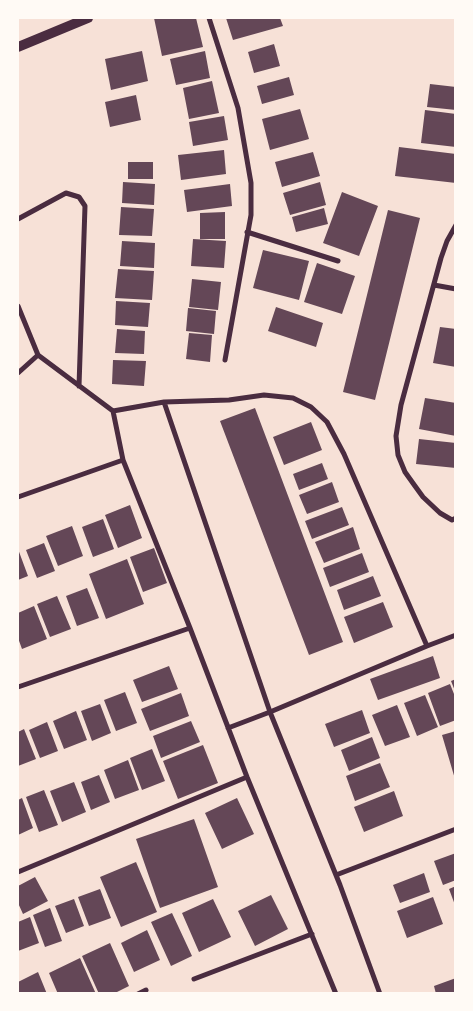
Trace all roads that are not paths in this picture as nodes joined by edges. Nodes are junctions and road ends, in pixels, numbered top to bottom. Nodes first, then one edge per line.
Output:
1 (88, 18) edge
2 (209, 18) edge
3 (18, 47) edge
4 (18, 220) edge
5 (456, 225) edge
6 (247, 232) junction
7 (338, 261) dead end
8 (434, 284) junction
9 (456, 289) edge
10 (18, 306) edge
11 (38, 355) junction
12 (225, 360) dead end
13 (18, 373) edge
14 (79, 386) junction
15 (164, 402) junction
16 (113, 410) junction
17 (123, 460) junction
18 (18, 497) edge
19 (456, 518) edge
20 (190, 628) junction
21 (456, 635) edge
22 (426, 646) junction
23 (18, 688) edge
24 (270, 712) junction
25 (228, 728) junction
26 (247, 777) junction
27 (456, 829) edge
28 (18, 872) edge
29 (336, 876) junction
30 (312, 934) junction
31 (194, 979) dead end
32 (146, 990) dead end
33 (138, 994) edge
34 (336, 994) edge
35 (380, 994) edge

1 - 3 main road
2 - 6 street
4 - 14 street
5 - 8 street
6 - 7 street
6 - 12 street
8 - 9 street
8 - 19 street
10 - 11 street
11 - 13 street
11 - 14 street
14 - 16 street
15 - 16 street
15 - 22 street
15 - 24 street
16 - 17 street
17 - 18 street
17 - 20 street
20 - 23 street
20 - 25 street
21 - 22 street
22 - 24 street
24 - 25 street
24 - 29 street
25 - 26 street
26 - 28 street
26 - 30 street
27 - 29 street
29 - 35 street
30 - 31 street
30 - 34 street
32 - 33 street

